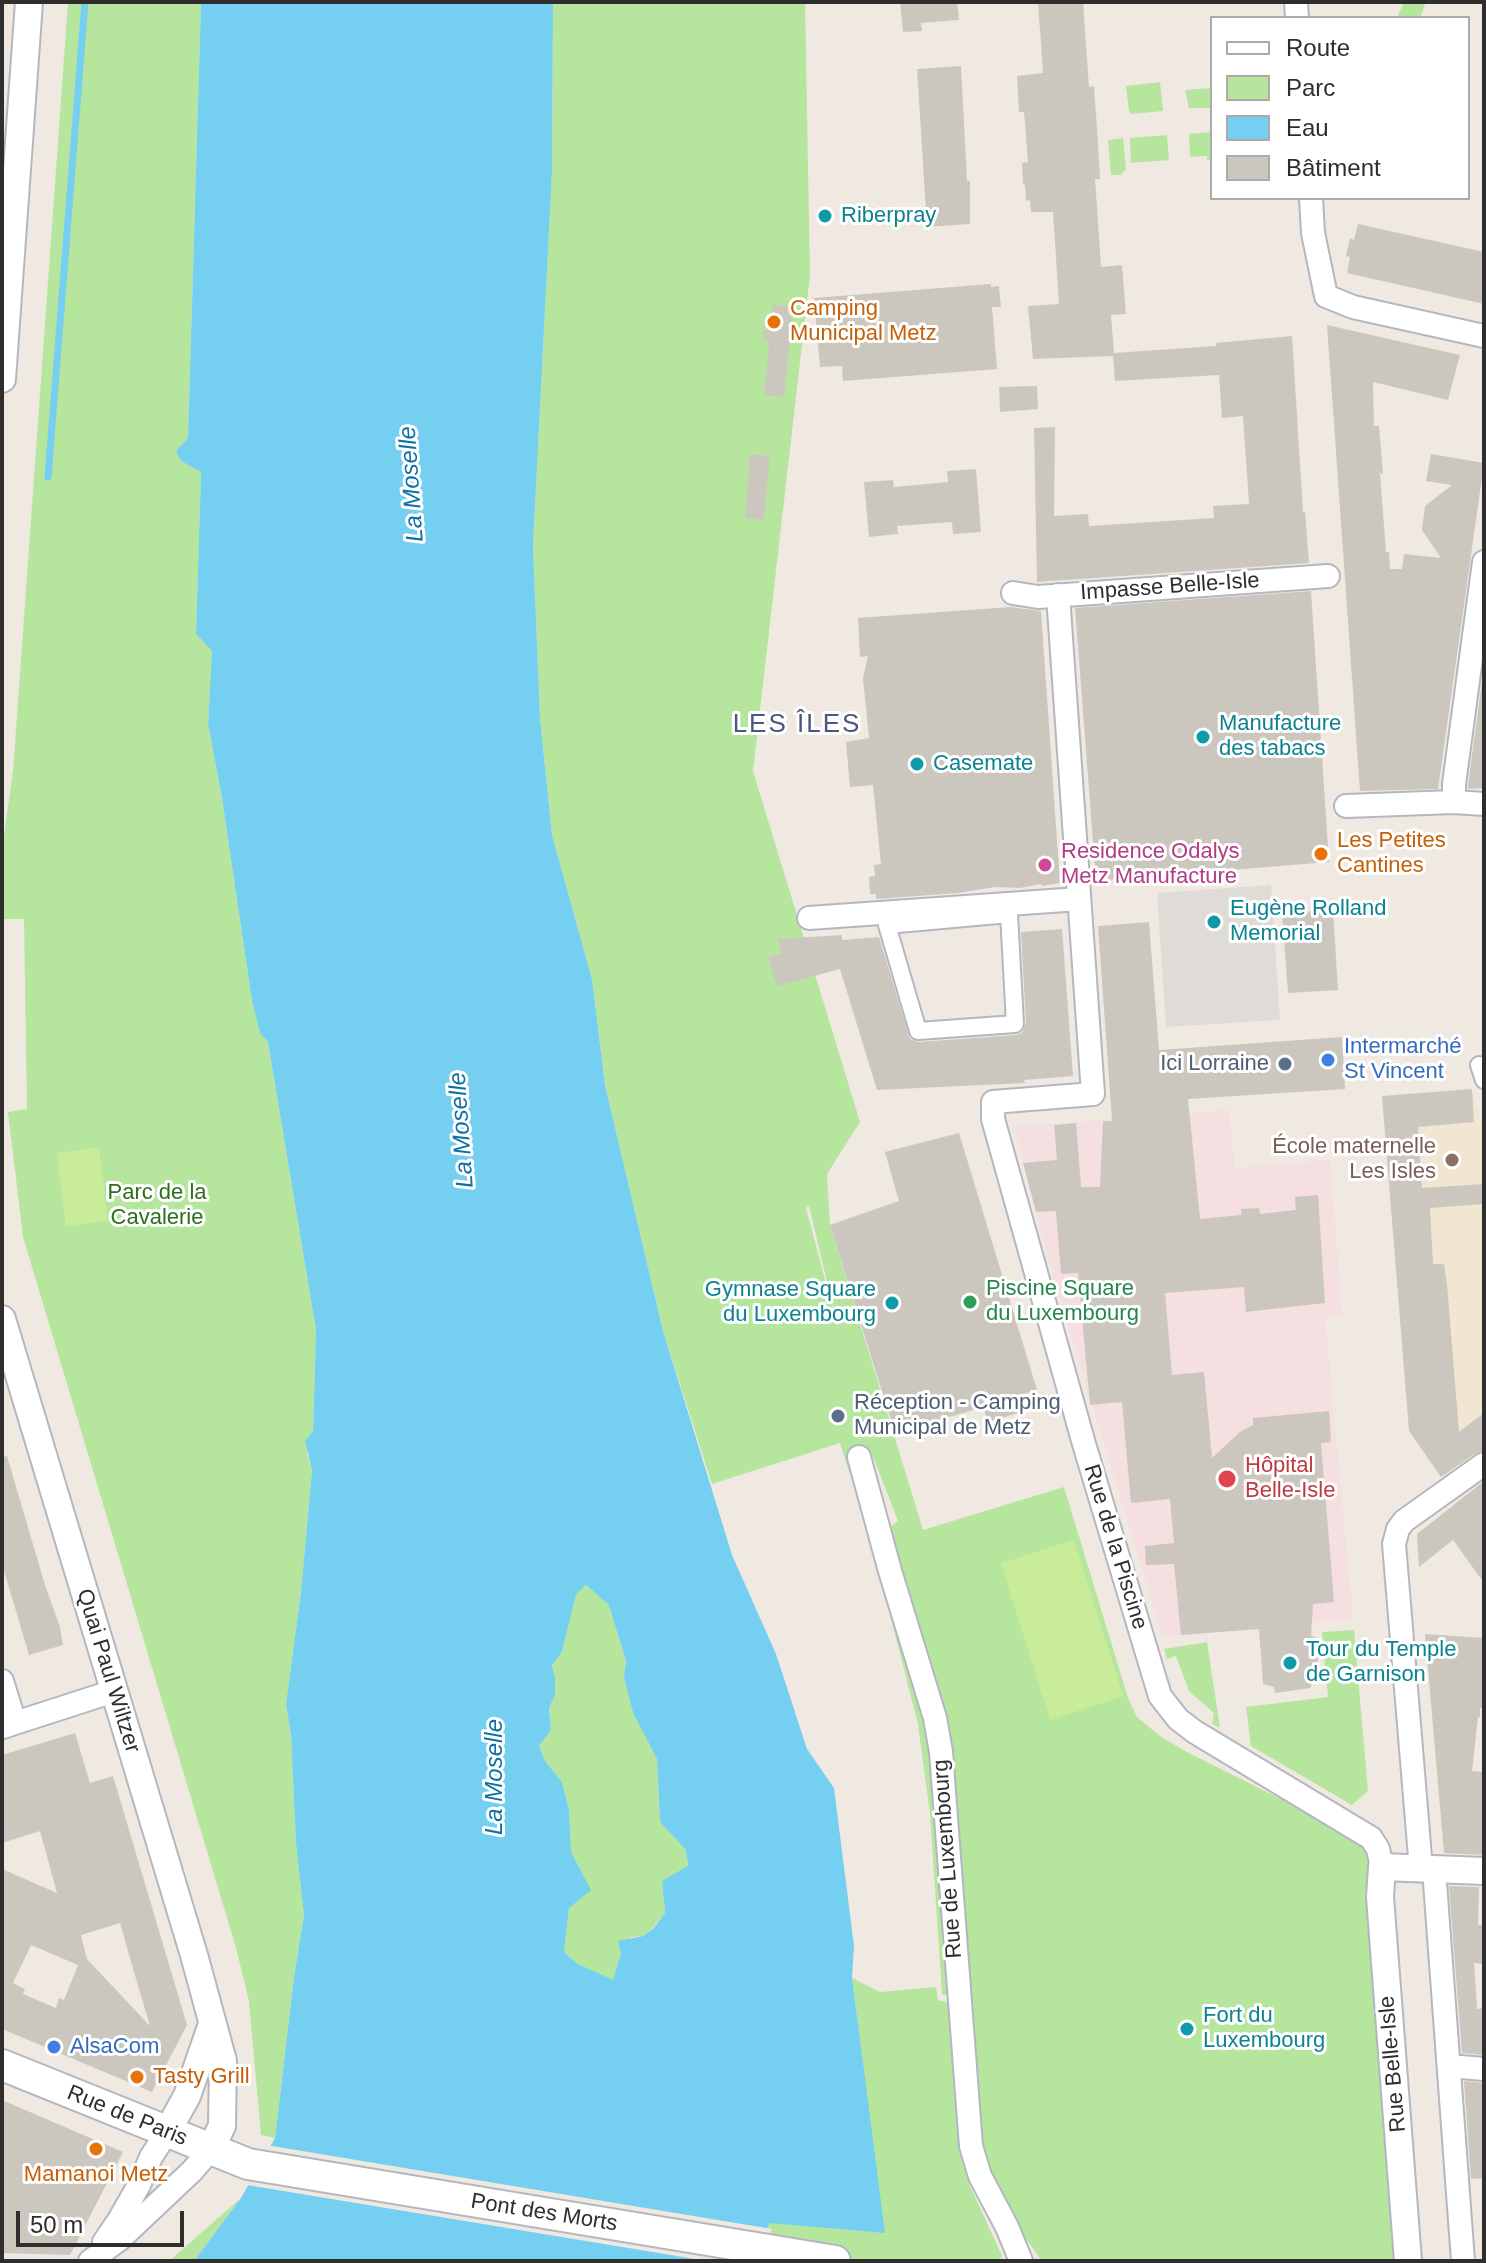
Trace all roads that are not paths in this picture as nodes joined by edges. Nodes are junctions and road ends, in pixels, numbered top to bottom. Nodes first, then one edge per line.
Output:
1 (29, 2) edge
2 (1311, 200) edge
3 (4, 317) edge
4 (1484, 336) edge
5 (2, 379) edge
6 (1484, 562) edge
7 (1328, 576) dead end
8 (1013, 593) dead end
9 (1058, 595) junction
10 (1454, 802) junction
11 (1484, 804) edge
12 (1346, 806) dead end
13 (1079, 899) junction
14 (809, 918) dead end
15 (887, 925) joint
16 (2, 1319) edge
17 (859, 1457) dead end
18 (1484, 1464) edge
19 (2, 1681) edge
20 (114, 1691) junction
21 (9, 1725) edge
22 (1382, 1867) junction
23 (1428, 1869) junction
24 (1484, 1871) edge
25 (212, 2024) junction
26 (2, 2065) edge
27 (1449, 2066) junction
28 (1484, 2069) edge
29 (167, 2132) junction
30 (210, 2150) junction
31 (252, 2165) joint
32 (90, 2261) edge
33 (835, 2261) edge
34 (1021, 2261) edge
35 (1408, 2261) edge
36 (1463, 2261) edge

1 - 3 street
2 - 4 street
3 - 5 street
6 - 10 street
7 - 9 street, Impasse Belle-Isle
8 - 9 street, Impasse Belle-Isle
9 - 13 street
10 - 11 street
10 - 12 street
13 - 14 street
13 - 22 street, Rue de la Piscine
15 - 15 street
16 - 20 street, Quai Paul Wiltzer
17 - 34 street, Rue de Luxembourg
18 - 23 street
19 - 21 street
20 - 21 street
20 - 25 street, Quai Paul Wiltzer
22 - 23 street
22 - 35 street, Rue Belle-Isle
23 - 24 street
23 - 27 street
25 - 29 street, Quai Paul Wiltzer
25 - 30 street, Quai Paul Wiltzer
26 - 29 main road, Rue de Paris
27 - 28 street
27 - 36 street
29 - 30 main road, Rue de Paris
29 - 32 street, Quai Paul Wiltzer
30 - 31 main road, Rue de Paris
30 - 32 street, Quai Paul Wiltzer
31 - 33 main road, Pont des Morts

